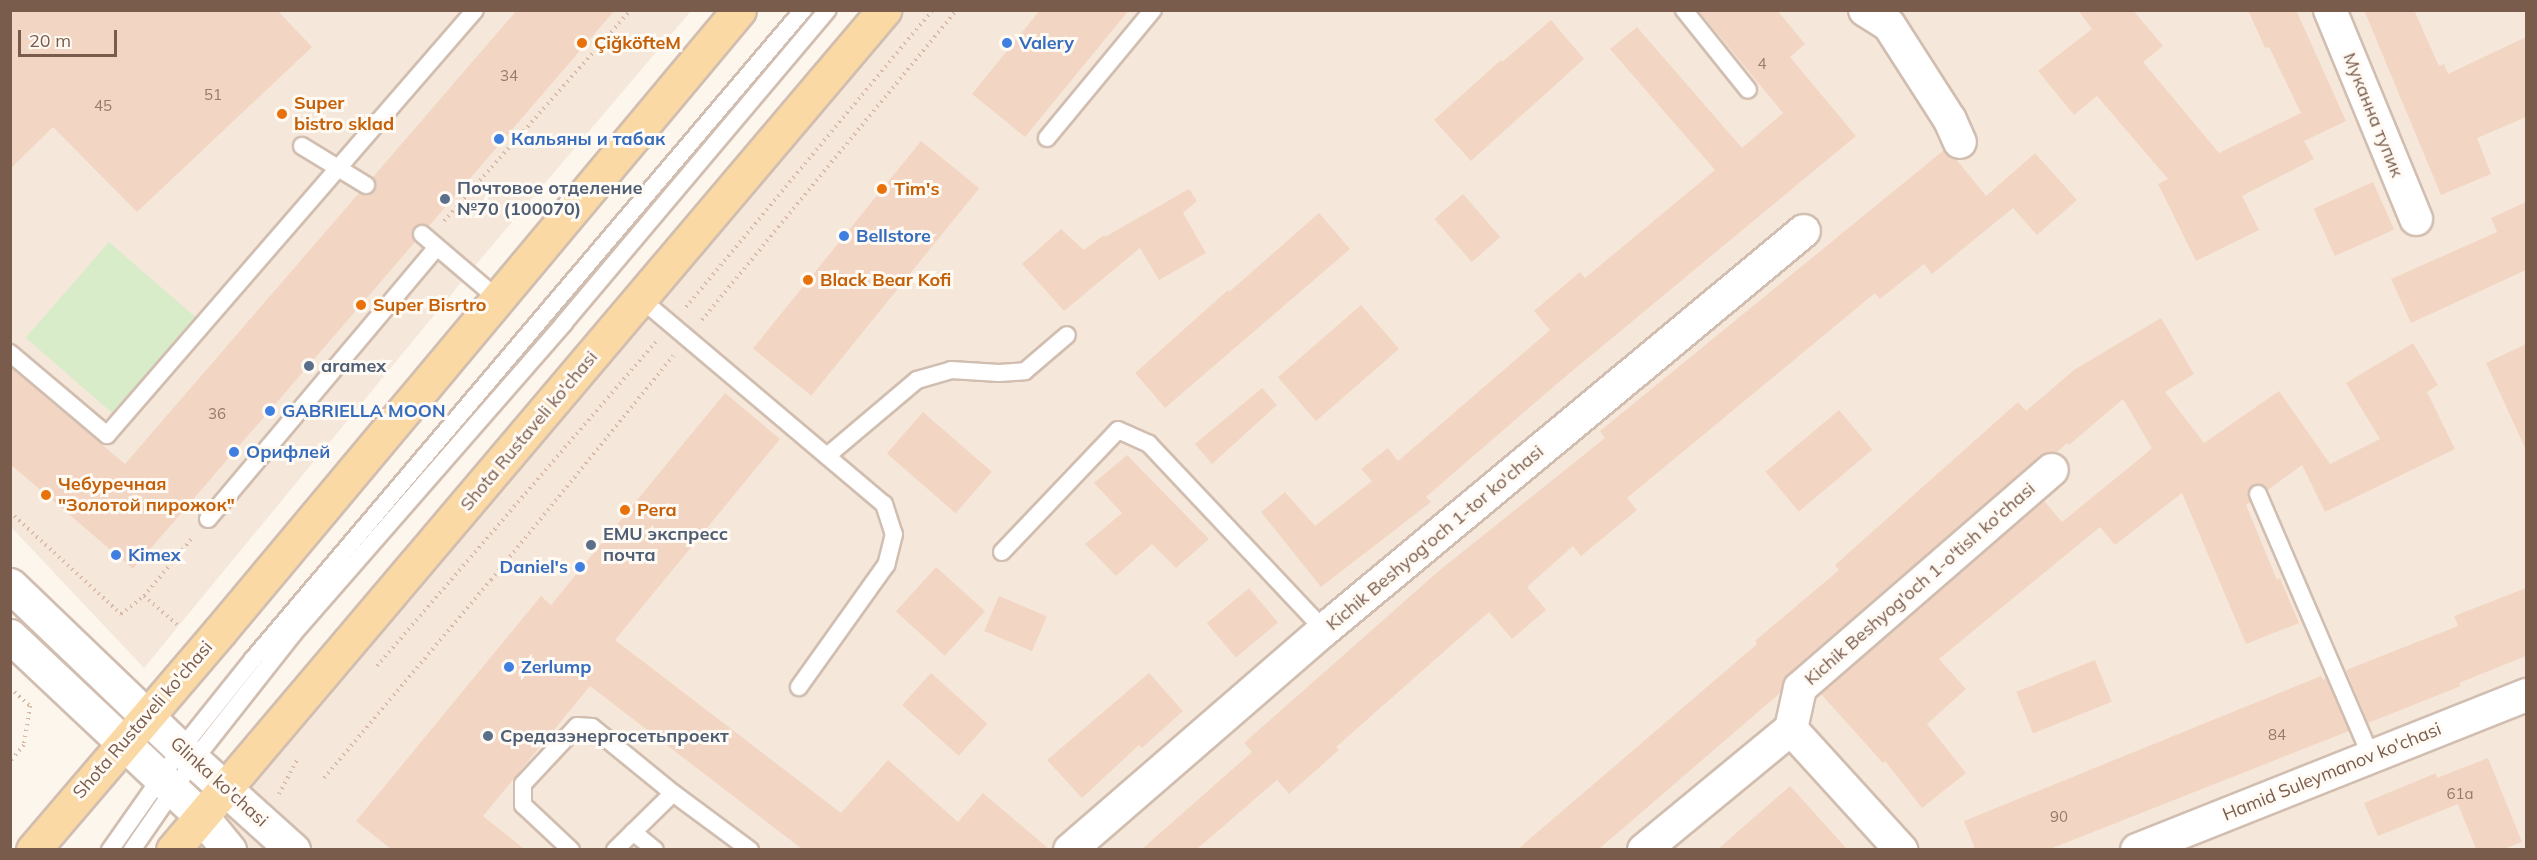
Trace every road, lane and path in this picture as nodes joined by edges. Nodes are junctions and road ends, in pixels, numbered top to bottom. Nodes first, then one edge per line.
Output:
1 (475, 10) edge
2 (739, 10) edge
3 (803, 10) edge
4 (828, 10) edge
5 (884, 10) edge
6 (933, 10) edge
7 (957, 10) edge
8 (1153, 10) edge
9 (1684, 10) edge
10 (1865, 10) edge
11 (2331, 10) edge
12 (1748, 90) dead end
13 (1047, 138) dead end
14 (1959, 142) dead end
15 (302, 146) dead end
16 (337, 167) junction
17 (366, 185) dead end
18 (2416, 219) dead end
19 (1804, 231) dead end
20 (422, 234) dead end
21 (436, 248) junction
22 (497, 298) junction
23 (641, 299) junction
24 (671, 324) junction
25 (1067, 335) dead end
26 (688, 338) junction
27 (10, 353) edge
28 (827, 456) junction
29 (2052, 470) dead end
30 (2258, 494) dead end
31 (208, 519) dead end
32 (1002, 552) dead end
33 (10, 585) edge
34 (144, 596) dead end
35 (179, 626) dead end
36 (1324, 630) junction
37 (10, 636) edge
38 (369, 674) dead end
39 (799, 687) dead end
40 (10, 688) edge
41 (2526, 695) edge
42 (146, 714) junction
43 (1791, 729) junction
44 (123, 742) junction
45 (188, 754) junction
46 (299, 755) dead end
47 (2371, 756) junction
48 (10, 762) edge
49 (324, 778) dead end
50 (167, 784) junction
51 (226, 788) junction
52 (673, 793) junction
53 (202, 818) junction
54 (263, 822) junction
55 (633, 832) junction
56 (33, 849) edge
57 (110, 849) edge
58 (132, 849) edge
59 (173, 849) edge
60 (229, 849) edge
61 (293, 849) edge
62 (571, 849) edge
63 (615, 849) edge
64 (655, 849) edge
65 (750, 849) edge
66 (1070, 849) edge
67 (1644, 849) edge
68 (1901, 849) edge
69 (2137, 849) edge

1 - 16 lane
2 - 22 main road, Shota Rustaveli ko'chasi
3 - 45 lane
4 - 45 lane
5 - 23 main road, Shota Rustaveli ko'chasi
6 - 24 path
7 - 26 path
8 - 13 lane
9 - 12 lane
10 - 14 street
11 - 18 street, Муканна тупик
15 - 16 lane
16 - 17 lane
16 - 27 lane
19 - 36 street, Kichik Beshyog'och 1-tor ko'chasi
20 - 21 lane
21 - 22 lane
21 - 31 lane
22 - 42 main road, Shota Rustaveli ko'chasi
23 - 24 lane
23 - 51 main road, Shota Rustaveli ko'chasi
24 - 26 lane
24 - 38 path
25 - 28 lane
26 - 28 lane
26 - 49 path
28 - 39 lane
29 - 43 street, Kichik Beshyog'och 1-o'tish ko'chasi
30 - 47 lane
32 - 36 lane
33 - 42 main road, Glinka ko'chasi
34 - 35 path
36 - 66 street, Kichik Beshyog'och 1-tor ko'chasi
37 - 44 main road, Glinka ko'chasi
40 - 48 path
41 - 47 street, Hamid Suleymanov ko'chasi
42 - 44 main road, Shota Rustaveli ko'chasi
42 - 45 main road, Glinka ko'chasi
43 - 67 street
43 - 68 street
44 - 50 main road, Glinka ko'chasi
44 - 56 main road, Shota Rustaveli ko'chasi
45 - 50 lane
45 - 51 main road, Glinka ko'chasi
46 - 54 path
47 - 69 street, Hamid Suleymanov ko'chasi
50 - 53 main road, Glinka ko'chasi
50 - 57 lane
50 - 58 lane
51 - 53 main road, Shota Rustaveli ko'chasi
51 - 54 main road, Glinka ko'chasi
52 - 55 lane
52 - 62 lane
52 - 65 lane
53 - 59 main road, Shota Rustaveli ko'chasi
53 - 60 main road, Glinka ko'chasi
54 - 61 main road, Glinka ko'chasi
55 - 63 lane
55 - 64 lane

